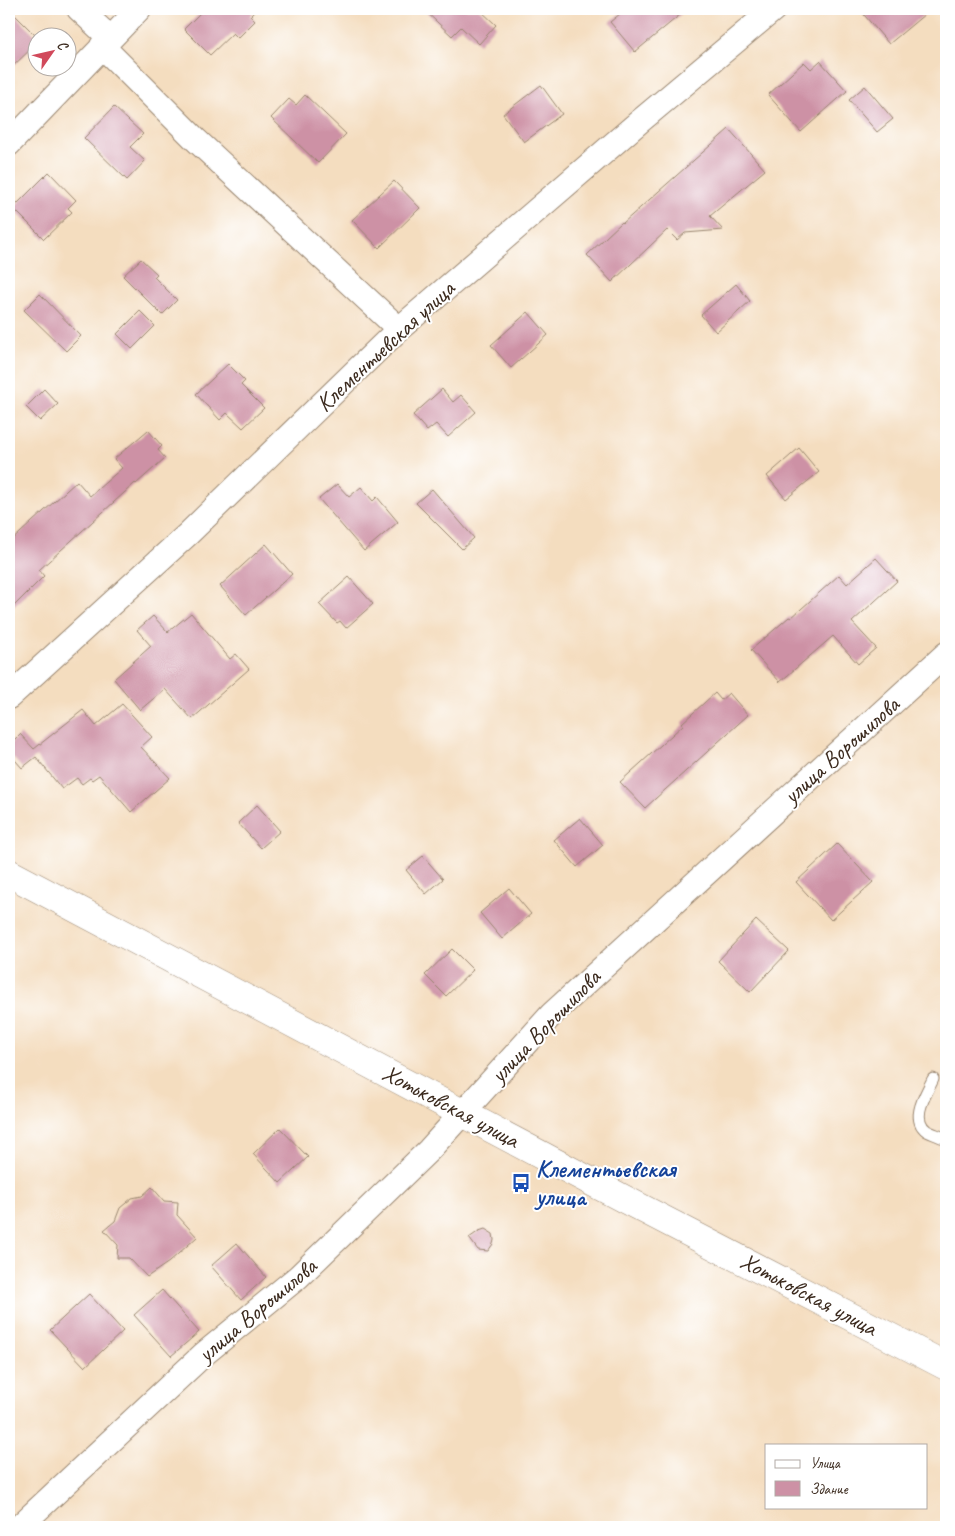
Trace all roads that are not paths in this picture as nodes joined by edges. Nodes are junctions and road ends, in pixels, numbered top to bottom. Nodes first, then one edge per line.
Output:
1 (80, 9) edge
2 (139, 9) edge
3 (774, 9) edge
4 (106, 42) junction
5 (9, 144) edge
6 (400, 329) junction
7 (946, 654) edge
8 (9, 697) edge
9 (9, 873) edge
10 (933, 1079) dead end
11 (463, 1112) junction
12 (946, 1139) edge
13 (946, 1366) edge
14 (19, 1527) edge

1 - 4 street
2 - 4 street
3 - 6 street, Клементьевская улица
4 - 5 street
4 - 6 street
6 - 8 street, Клементьевская улица
7 - 11 street, улица Ворошилова
9 - 11 main road, Хотьковская улица
10 - 12 lane
11 - 13 main road, Хотьковская улица
11 - 14 street, улица Ворошилова

